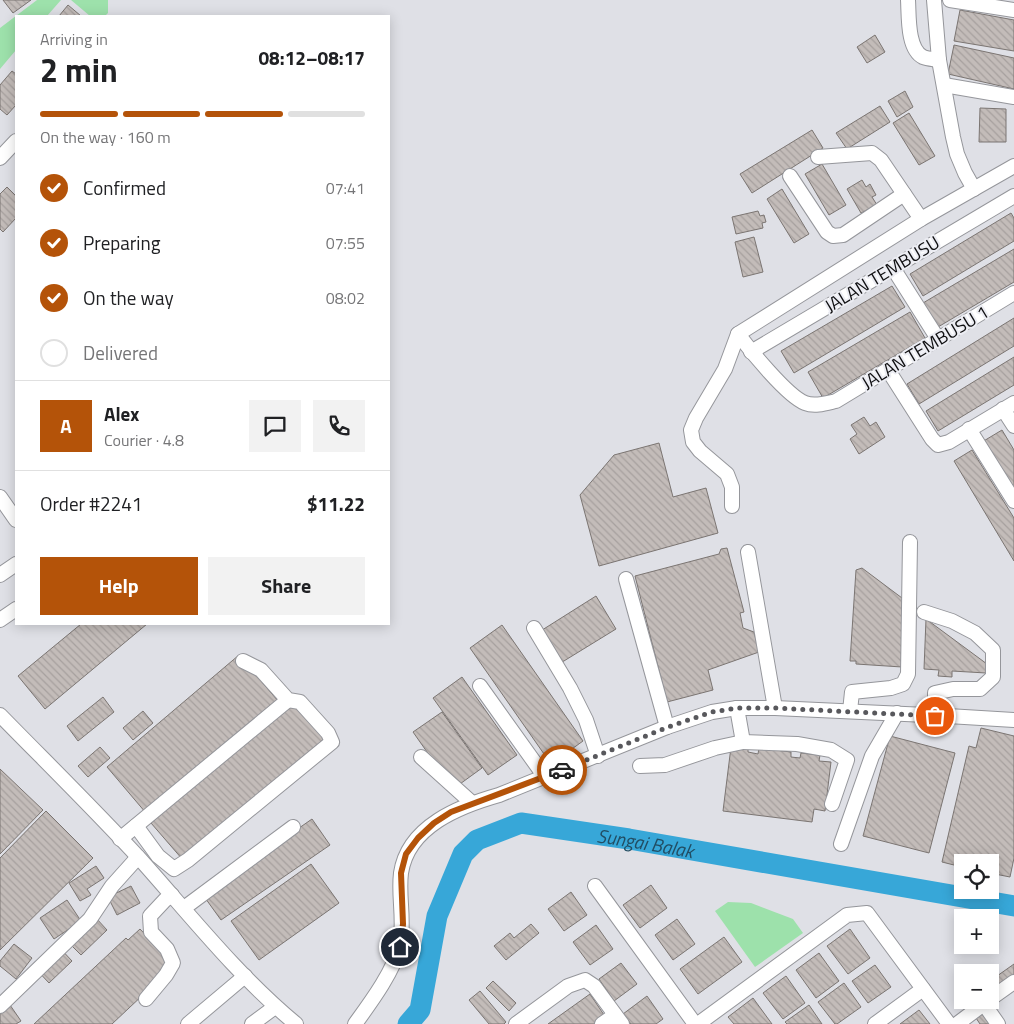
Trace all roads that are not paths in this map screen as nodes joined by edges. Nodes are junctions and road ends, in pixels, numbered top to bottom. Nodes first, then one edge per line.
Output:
1 (908, 0) edge
2 (934, 0) edge
3 (950, 0) edge
4 (1014, 10) edge
5 (939, 60) junction
6 (944, 85) junction
7 (1014, 96) edge
8 (15, 142) edge
9 (818, 157) dead end
10 (0, 158) edge
11 (1014, 166) edge
12 (790, 176) dead end
13 (974, 188) junction
14 (904, 194) junction
15 (1013, 199) edge
16 (921, 219) junction
17 (893, 268) junction
18 (1014, 293) edge
19 (738, 334) junction
20 (938, 340) junction
21 (751, 352) junction
22 (888, 370) junction
23 (1009, 406) edge
24 (1014, 426) edge
25 (969, 430) junction
26 (1014, 501) edge
27 (2, 504) edge
28 (732, 506) dead end
29 (15, 519) edge
30 (910, 542) dead end
31 (748, 552) dead end
32 (15, 565) edge
33 (0, 575) edge
34 (626, 579) dead end
35 (15, 610) edge
36 (924, 612) dead end
37 (0, 620) edge
38 (534, 628) dead end
39 (243, 661) dead end
40 (480, 686) dead end
41 (288, 700) junction
42 (737, 708) junction
43 (775, 708) junction
44 (850, 711) junction
45 (897, 713) junction
46 (0, 715) edge
47 (935, 716) junction
48 (1014, 720) edge
49 (668, 727) junction
50 (743, 742) junction
51 (598, 756) junction
52 (421, 757) dead end
53 (640, 766) dead end
54 (545, 777) junction
55 (472, 803) junction
56 (832, 804) dead end
57 (136, 826) junction
58 (293, 826) dead end
59 (120, 839) junction
60 (841, 844) dead end
61 (138, 857) junction
62 (595, 886) dead end
63 (172, 896) junction
64 (184, 908) junction
65 (245, 976) junction
66 (1014, 982) edge
67 (923, 989) junction
68 (999, 993) edge
69 (146, 999) dead end
70 (0, 1006) edge
71 (275, 1007) junction
72 (977, 1009) edge
73 (991, 1009) edge
74 (618, 1019) edge
75 (188, 1024) edge
76 (252, 1024) edge
77 (296, 1024) edge
78 (355, 1024) edge
79 (516, 1024) edge
80 (602, 1024) edge
81 (696, 1024) edge
82 (875, 1024) edge
83 (949, 1024) edge
84 (957, 1024) edge
85 (998, 1024) edge

1 - 5 street
2 - 5 street
3 - 4 street
5 - 6 street
6 - 7 street
6 - 13 street
8 - 10 street
9 - 14 street
11 - 13 street
12 - 14 street
13 - 16 street
14 - 16 street
15 - 17 street, JALAN TEMBUSU
16 - 19 street
17 - 20 street
17 - 21 street, JALAN TEMBUSU
18 - 20 street, JALAN TEMBUSU 1
19 - 21 street
19 - 28 street
20 - 22 street, JALAN TEMBUSU 1
21 - 22 street, JALAN TEMBUSU 1
22 - 25 street
23 - 24 street
23 - 25 street
25 - 26 street
27 - 29 street
30 - 44 street
31 - 43 street
32 - 33 street
34 - 49 street
35 - 37 street
36 - 47 street
38 - 51 street
39 - 41 street
40 - 54 street
41 - 57 street
41 - 57 street
42 - 43 street
42 - 49 street
42 - 50 street
43 - 44 street
44 - 45 street
45 - 47 street
45 - 60 street
46 - 59 street
47 - 48 street
49 - 51 street
50 - 53 street
50 - 56 street
51 - 54 street
52 - 55 street
54 - 55 street
55 - 78 street
57 - 59 street
58 - 64 street
59 - 61 street
61 - 63 street
61 - 70 street
62 - 81 street
63 - 64 street
63 - 69 street
64 - 65 street
65 - 71 street
65 - 75 street
66 - 68 street
67 - 81 street
67 - 82 street
67 - 83 street
71 - 76 street
71 - 77 street
72 - 84 street
73 - 85 street
74 - 79 street
74 - 80 street

